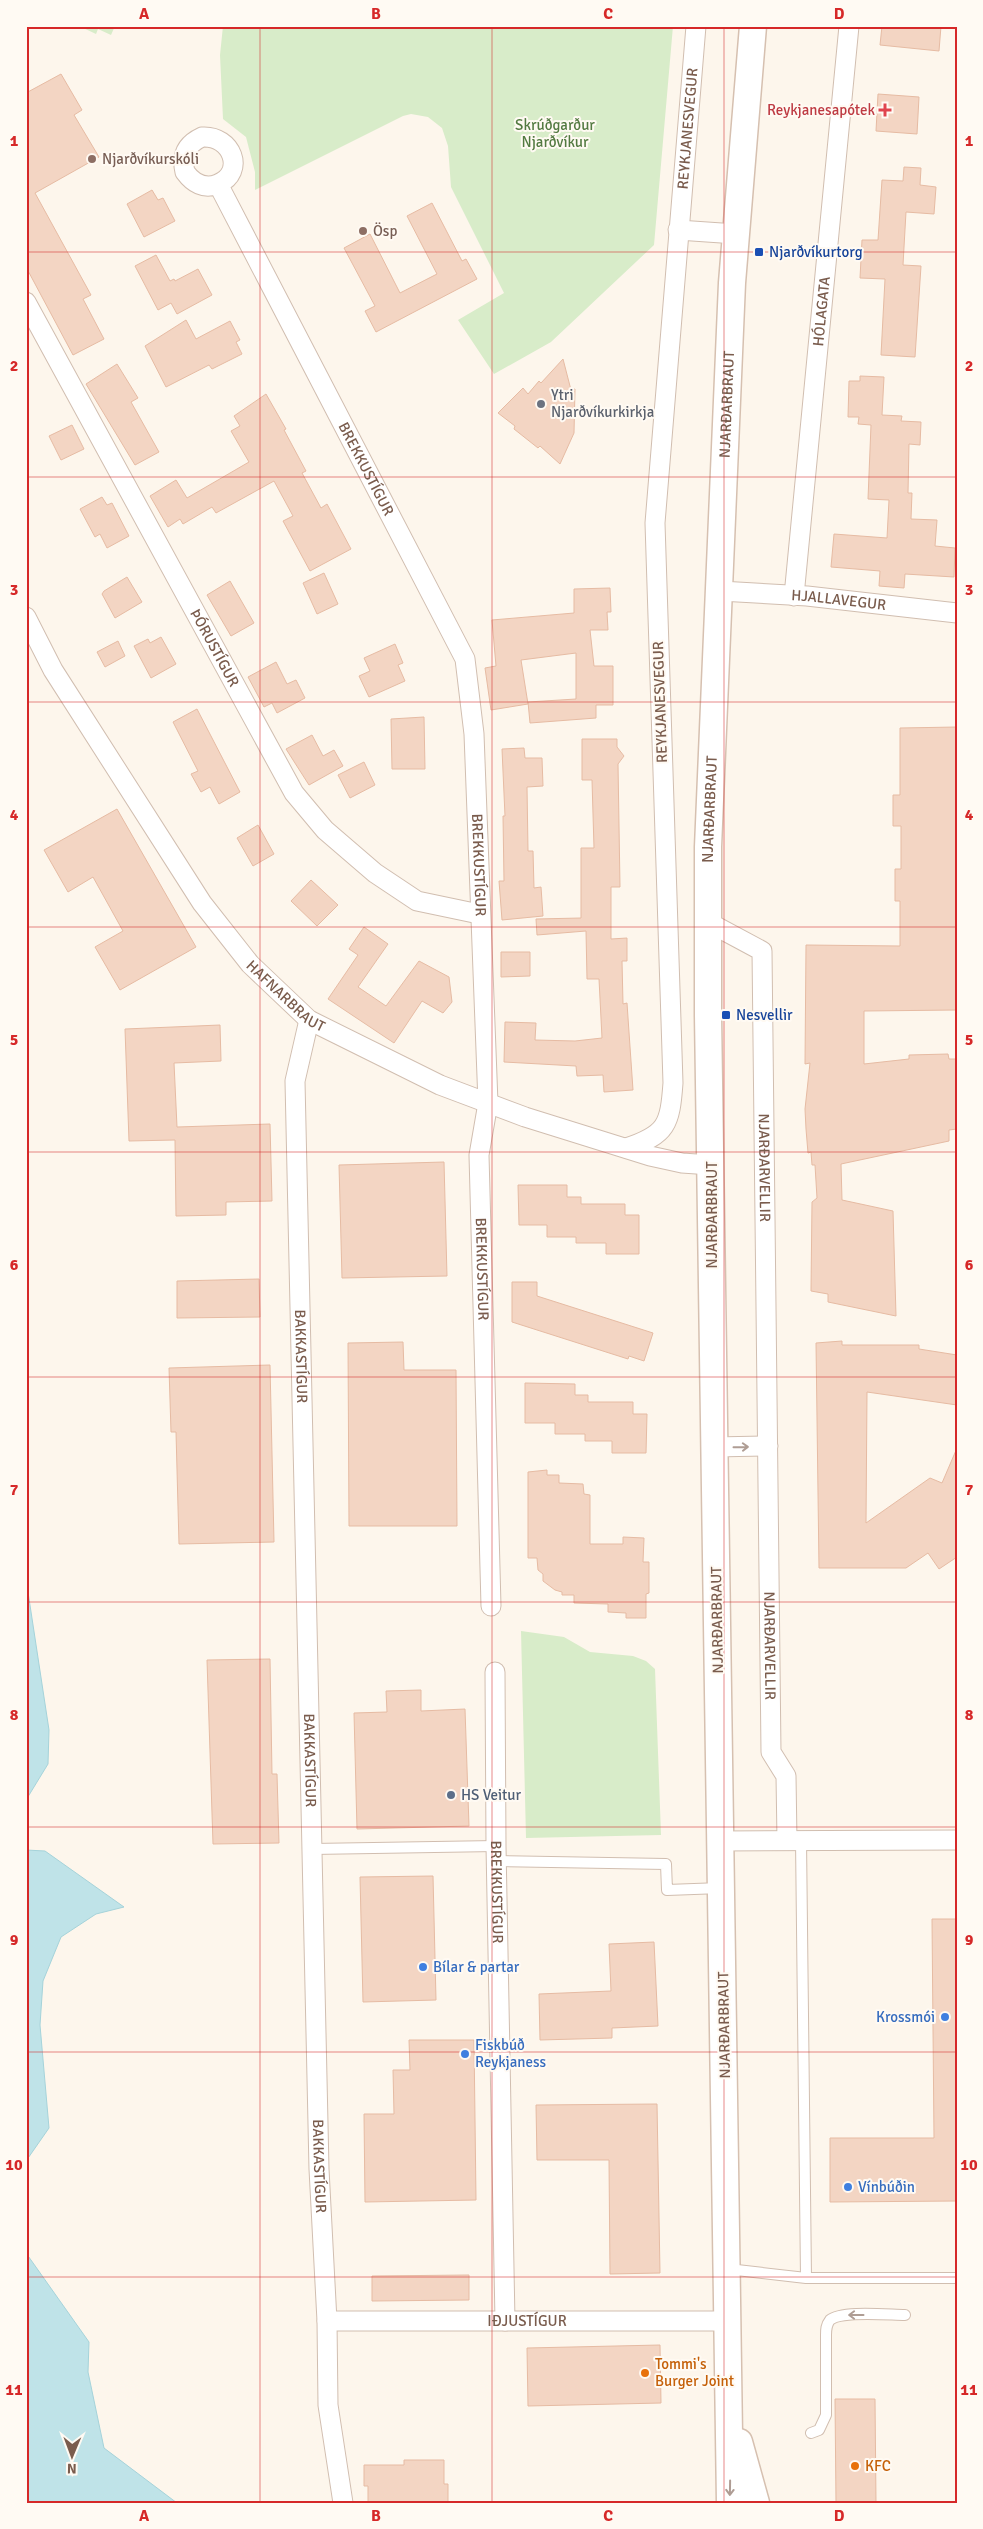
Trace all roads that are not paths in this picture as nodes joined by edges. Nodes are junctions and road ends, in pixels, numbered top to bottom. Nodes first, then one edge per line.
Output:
1 (696, 26) edge
2 (753, 26) edge
3 (849, 26) edge
4 (218, 184) dead end
5 (678, 230) junction
6 (736, 234) junction
7 (26, 302) edge
8 (720, 591) junction
9 (794, 596) junction
10 (957, 613) edge
11 (26, 617) edge
12 (479, 914) junction
13 (708, 922) junction
14 (309, 1020) junction
15 (488, 1103) junction
16 (626, 1148) junction
17 (711, 1165) junction
18 (768, 1446) junction
19 (714, 1447) junction
20 (491, 1606) dead end
21 (495, 1672) dead end
22 (794, 1840) junction
23 (957, 1840) edge
24 (722, 1841) junction
25 (312, 1850) junction
26 (496, 1854) junction
27 (722, 1888) junction
28 (728, 2269) junction
29 (806, 2278) junction
30 (957, 2278) edge
31 (905, 2315) dead end
32 (327, 2321) junction
33 (505, 2321) junction
34 (728, 2321) junction
35 (730, 2404) junction
36 (811, 2433) dead end
37 (343, 2503) edge
38 (730, 2503) edge
39 (756, 2503) edge

1 - 5 street, REYKJANESVEGUR
2 - 6 main road, NJARÐARBRAUT
3 - 9 street, HÓLAGATA
4 - 12 street, BREKKUSTÍGUR
5 - 6 street
5 - 16 street, REYKJANESVEGUR
6 - 8 main road, NJARÐARBRAUT
7 - 12 street, ÞÓRUSTÍGUR
8 - 9 street, HJALLAVEGUR
8 - 13 main road, NJARÐARBRAUT
9 - 10 street, HJALLAVEGUR
11 - 14 street, HAFNARBRAUT
12 - 15 street, BREKKUSTÍGUR
13 - 17 main road, NJARÐARBRAUT
13 - 18 street, NJARÐARVELLIR
14 - 15 street, HAFNARBRAUT
14 - 25 street, BAKKASTÍGUR
15 - 16 street, HAFNARBRAUT
15 - 20 street, BREKKUSTÍGUR
16 - 17 street, HAFNARBRAUT
17 - 19 main road, NJARÐARBRAUT
19 -> 18 street
18 - 22 street, NJARÐARVELLIR
19 - 24 main road, NJARÐARBRAUT
21 - 26 street, BREKKUSTÍGUR
22 - 23 street
22 - 24 street
22 - 29 lane
24 - 27 main road, NJARÐARBRAUT
25 - 26 lane
25 - 32 street, BAKKASTÍGUR
26 - 27 lane
26 - 33 street, BREKKUSTÍGUR
27 - 28 main road, NJARÐARBRAUT
28 - 29 lane
28 - 34 main road, NJARÐARBRAUT
29 - 30 lane
31 -> 36 lane
32 - 33 street, IÐJUSTÍGUR
32 - 37 street, BAKKASTÍGUR
33 - 34 street, IÐJUSTÍGUR
34 - 35 main road, NJARÐARBRAUT
35 -> 38 main road, NJARÐARBRAUT
35 - 39 main road, NJARÐARBRAUT

